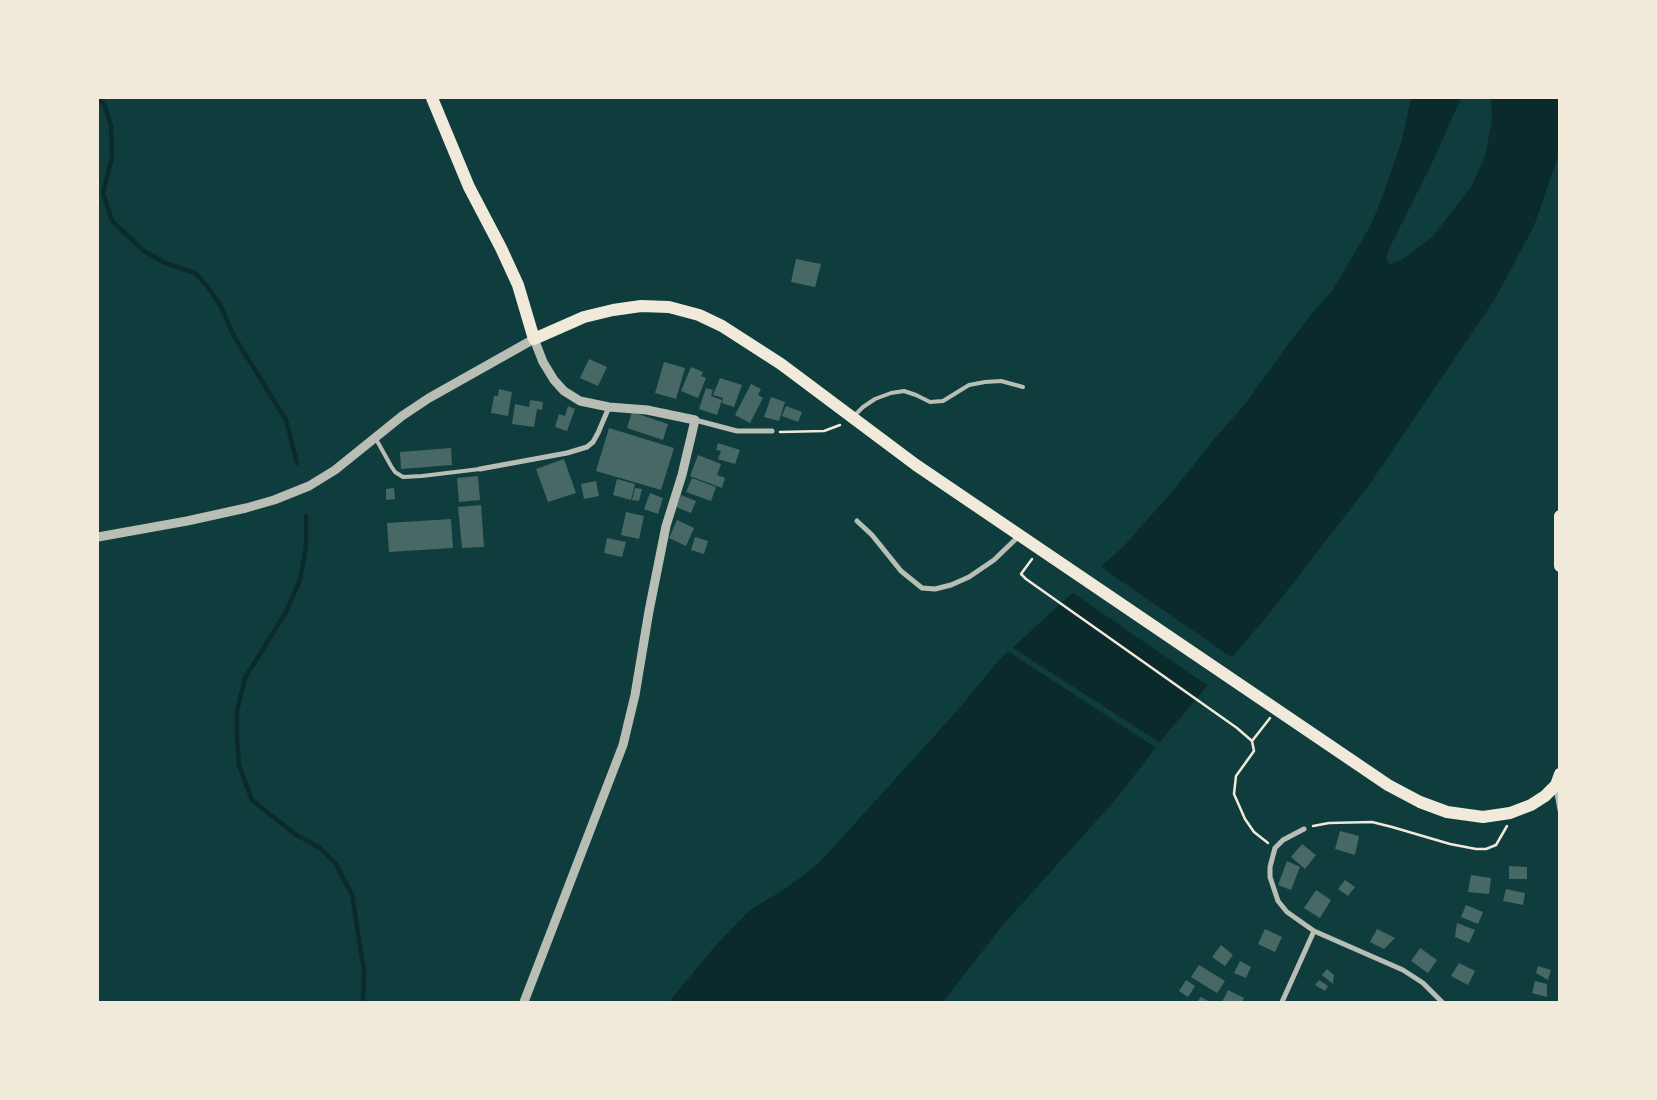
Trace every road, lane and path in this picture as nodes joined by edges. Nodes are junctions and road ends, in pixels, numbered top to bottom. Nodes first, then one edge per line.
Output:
1 (432, 98) edge
2 (534, 340) junction
3 (1023, 387) dead end
4 (609, 407) junction
5 (852, 418) junction
6 (695, 420) junction
7 (772, 432) joint
8 (375, 437) junction
9 (480, 469) joint
10 (1560, 516) edge
11 (857, 521) dead end
12 (1020, 534) junction
13 (98, 537) edge
14 (1040, 548) junction
15 (1560, 566) edge
16 (1276, 710) junction
17 (1252, 741) junction
18 (1558, 780) edge
19 (1560, 810) edge
20 (1510, 813) junction
21 (1304, 829) joint
22 (1275, 848) junction
23 (1314, 931) junction
24 (524, 1002) edge
25 (1282, 1002) edge
26 (1442, 1002) edge

1 - 2 main road
2 - 4 street
2 - 5 main road
2 - 8 street
3 - 5 lane
4 - 6 street
4 - 9 street
5 - 7 path
5 - 12 main road
6 - 7 street
6 - 24 street
8 - 9 lane
8 - 13 street
10 - 15 main road
11 - 12 street
12 - 14 main road
14 - 16 main road
14 - 17 path
16 - 17 path
16 - 20 main road
17 - 22 path
18 - 19 street
18 - 20 main road
20 - 21 path
21 - 22 street
22 - 23 street
23 - 25 street
23 - 26 street

